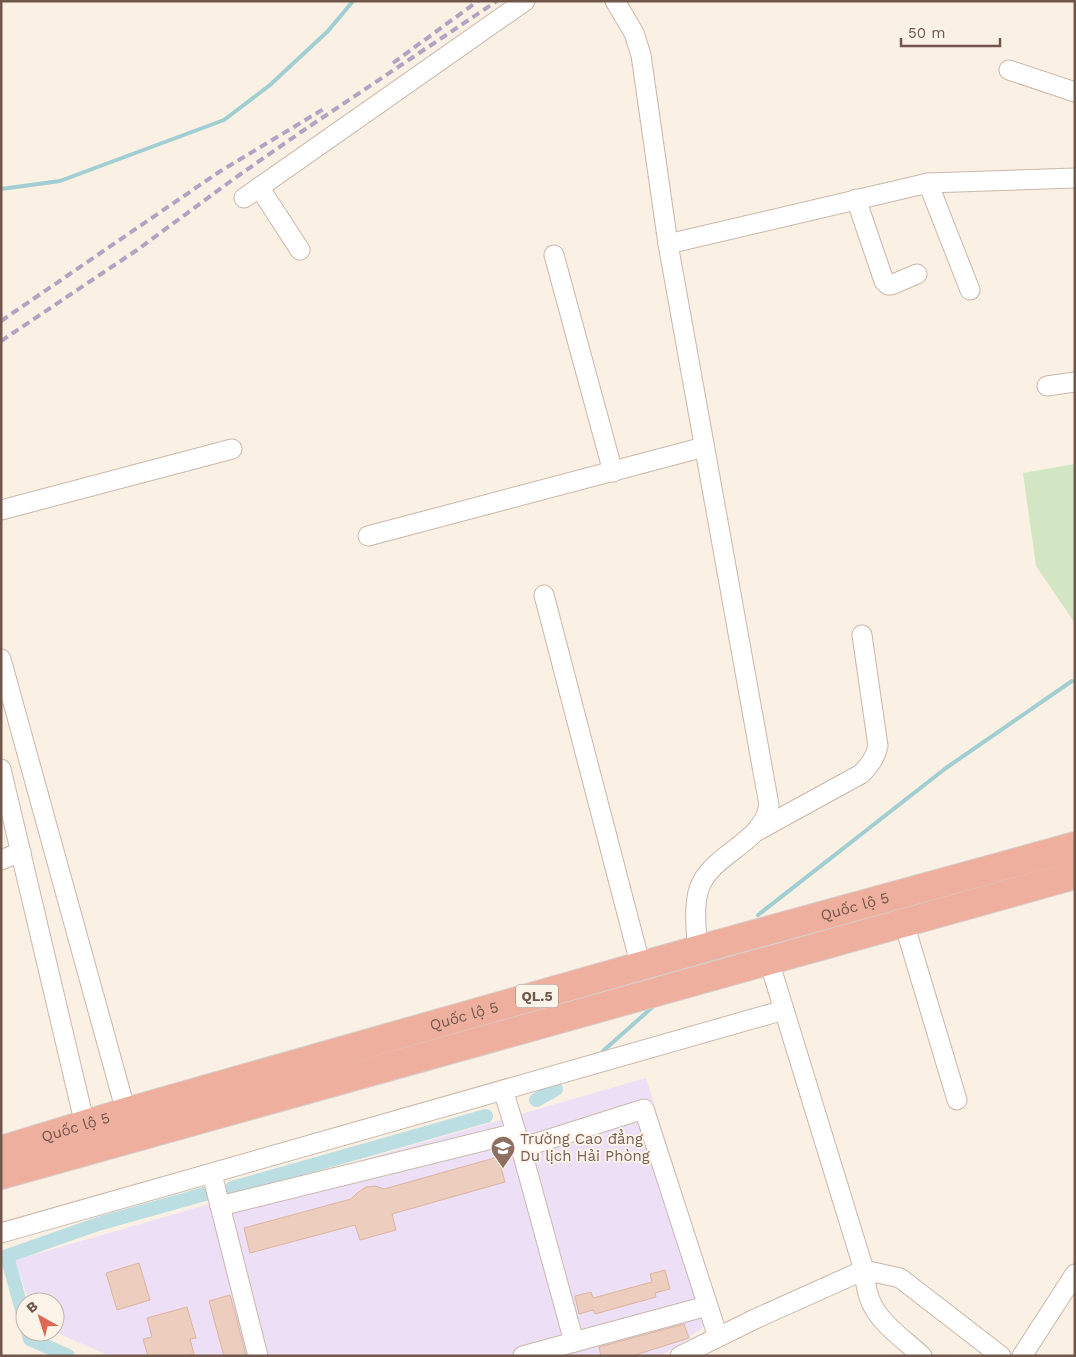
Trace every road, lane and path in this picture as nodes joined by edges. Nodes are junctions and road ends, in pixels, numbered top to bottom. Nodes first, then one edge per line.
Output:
1 (525, 1) edge
2 (615, 1) edge
3 (1009, 70) dead end
4 (1075, 92) edge
5 (1075, 178) edge
6 (928, 183) junction
7 (259, 187) junction
8 (244, 198) dead end
9 (856, 199) junction
10 (668, 244) junction
11 (300, 250) dead end
12 (554, 255) dead end
13 (917, 274) dead end
14 (970, 290) dead end
15 (1075, 382) edge
16 (1047, 386) dead end
17 (704, 448) junction
18 (232, 449) dead end
19 (613, 472) junction
20 (1, 510) edge
21 (368, 536) dead end
22 (544, 595) dead end
23 (862, 634) dead end
24 (1, 659) edge
25 (1, 769) edge
26 (754, 833) junction
27 (1075, 846) edge
28 (21, 852) junction
29 (1, 860) edge
30 (1075, 876) edge
31 (904, 923) junction
32 (697, 950) junction
33 (769, 961) junction
34 (641, 967) junction
35 (784, 1010) junction
36 (503, 1090) junction
37 (958, 1100) dead end
38 (126, 1112) junction
39 (85, 1125) junction
40 (519, 1140) junction
41 (1, 1150) edge
42 (212, 1174) junction
43 (1, 1175) edge
44 (220, 1206) junction
45 (1, 1233) edge
46 (864, 1270) junction
47 (1075, 1274) edge
48 (707, 1306) junction
49 (718, 1337) junction
50 (574, 1342) junction
51 (258, 1356) edge
52 (523, 1356) edge
53 (680, 1356) edge
54 (922, 1356) edge
55 (1001, 1356) edge
56 (1022, 1356) edge

1 - 7 street
2 - 10 street
3 - 4 street
5 - 6 street
6 - 9 street
6 - 14 street
7 - 8 street
7 - 11 street
9 - 10 street
9 - 13 street
10 - 17 street
12 - 19 street
15 - 16 street
17 - 19 street
17 - 26 street
18 - 20 street
19 - 21 street
22 - 34 street
23 - 26 street
24 - 38 street
25 - 28 street
26 - 32 street
27 - 32 highway, Quốc lộ 5 / QL.5
28 - 29 street
28 - 39 street
30 - 31 highway, Quốc lộ 5 / QL.5
31 - 33 highway, Quốc lộ 5 / QL.5
31 - 37 street
32 - 34 highway, Quốc lộ 5 / QL.5
33 - 35 street
33 - 43 highway, Quốc lộ 5 / QL.5
34 - 38 highway, Quốc lộ 5 / QL.5
35 - 36 street
35 - 46 street
36 - 40 street
36 - 42 street
38 - 39 highway, Quốc lộ 5 / QL.5
39 - 41 highway, Quốc lộ 5 / QL.5
40 - 44 street
40 - 48 street
40 - 50 street
42 - 44 street
42 - 45 street
44 - 51 street
46 - 49 street
46 - 54 street
46 - 55 street
47 - 56 street
48 - 49 street
48 - 50 street
49 - 53 street
50 - 52 street

